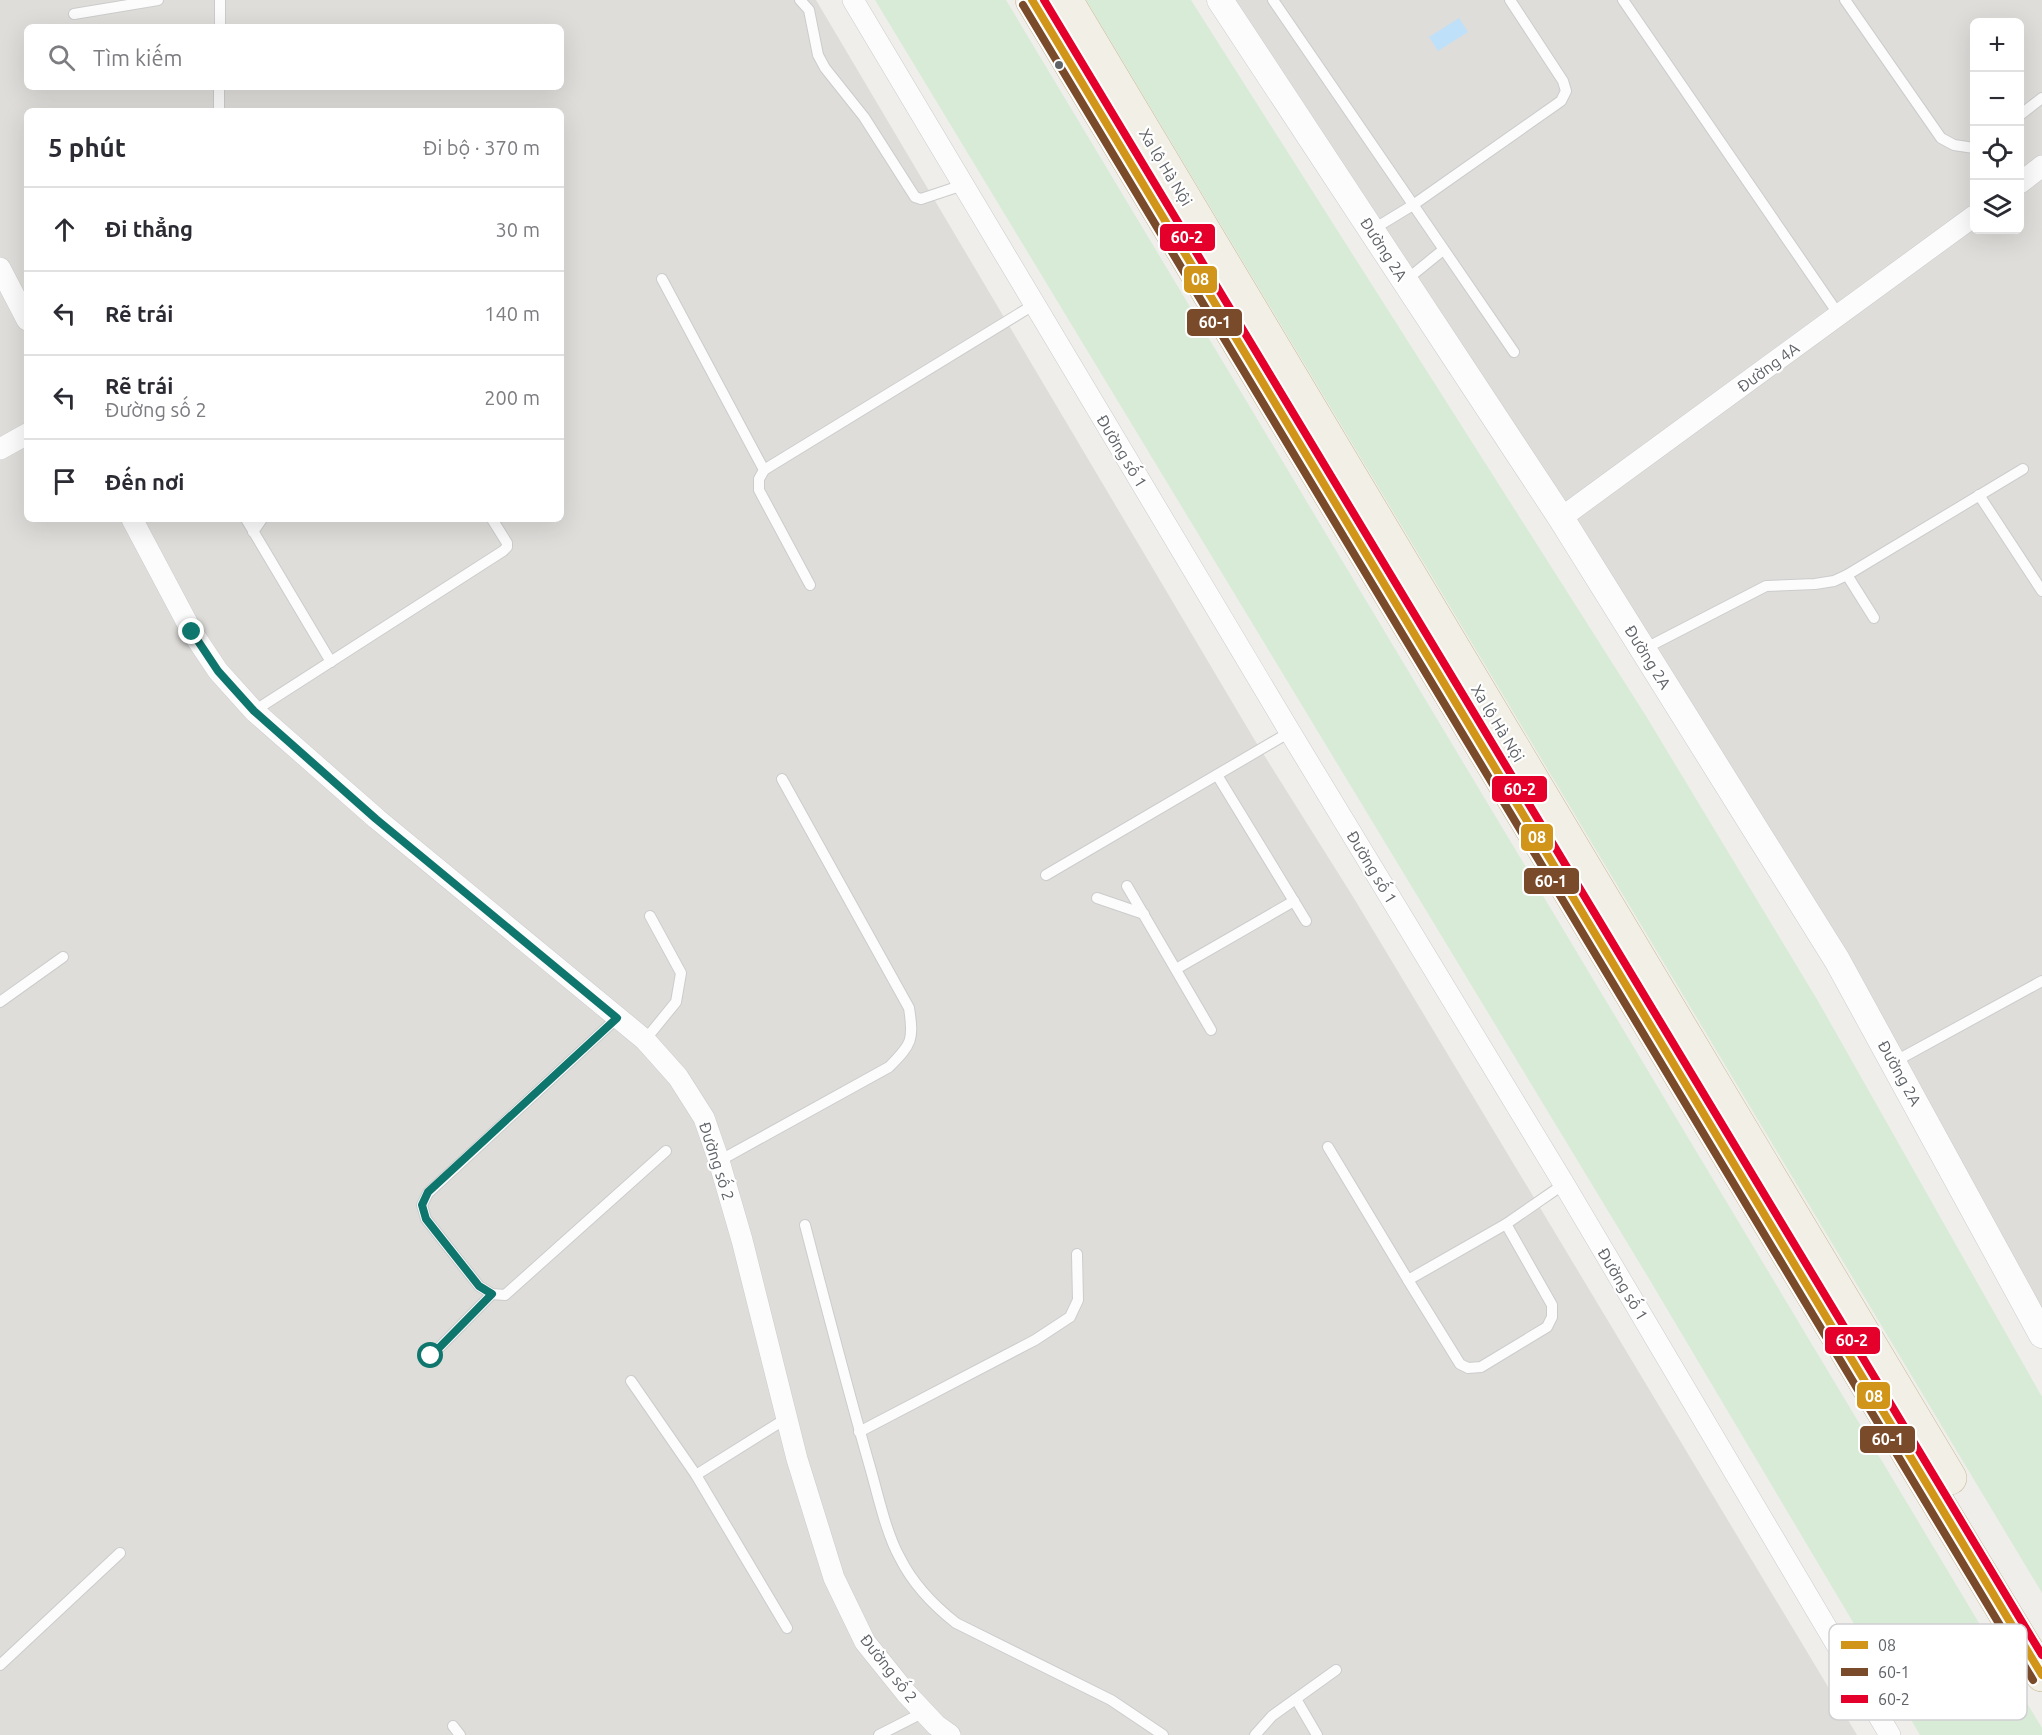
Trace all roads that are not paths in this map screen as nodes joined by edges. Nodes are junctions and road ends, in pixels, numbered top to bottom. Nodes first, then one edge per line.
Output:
1 (158, 0) edge
2 (220, 0) edge
3 (801, 0) edge
4 (854, 0) edge
5 (1032, 0) edge
6 (1066, 0) edge
7 (1220, 0) edge
8 (1274, 0) edge
9 (1510, 0) edge
10 (1623, 0) edge
11 (1845, 0) edge
12 (74, 14) dead end
13 (220, 24) edge
14 (219, 90) edge
15 (2042, 98) edge
16 (219, 108) edge
17 (2024, 111) edge
18 (1970, 147) edge
19 (2042, 166) edge
20 (2023, 180) edge
21 (963, 185) junction
22 (1413, 205) junction
23 (1970, 219) edge
24 (1372, 230) junction
25 (1443, 250) junction
26 (0, 268) edge
27 (662, 279) dead end
28 (1405, 281) junction
29 (1035, 304) junction
30 (24, 314) edge
31 (1839, 315) junction
32 (1514, 352) dead end
33 (24, 436) edge
34 (0, 448) edge
35 (2023, 469) dead end
36 (764, 470) junction
37 (1979, 495) junction
38 (1561, 518) junction
39 (134, 522) edge
40 (248, 522) edge
41 (260, 522) edge
42 (494, 522) edge
43 (253, 532) junction
44 (1847, 575) junction
45 (810, 585) dead end
46 (2042, 591) edge
47 (1874, 618) dead end
48 (1644, 649) junction
49 (331, 662) junction
50 (254, 711) junction
51 (1290, 732) junction
52 (1217, 775) junction
53 (782, 779) dead end
54 (1046, 875) dead end
55 (1127, 886) dead end
56 (1096, 898) dead end
57 (1294, 901) junction
58 (1143, 914) junction
59 (650, 916) dead end
60 (1306, 921) dead end
61 (63, 957) dead end
62 (1176, 969) junction
63 (2042, 981) edge
64 (0, 1002) edge
65 (617, 1018) junction
66 (1211, 1030) dead end
67 (645, 1040) junction
68 (1894, 1062) junction
69 (1328, 1147) dead end
70 (666, 1151) dead end
71 (719, 1161) junction
72 (1564, 1184) junction
73 (1506, 1224) junction
74 (806, 1226) dead end
75 (1077, 1254) dead end
76 (1408, 1280) junction
77 (492, 1294) junction
78 (2042, 1335) edge
79 (431, 1356) dead end
80 (631, 1381) dead end
81 (788, 1418) junction
82 (860, 1432) junction
83 (696, 1475) junction
84 (120, 1553) dead end
85 (2011, 1624) edge
86 (787, 1628) dead end
87 (2042, 1631) edge
88 (1829, 1632) edge
89 (2027, 1650) edge
90 (0, 1665) edge
91 (1336, 1670) dead end
92 (2042, 1675) edge
93 (1296, 1699) junction
94 (924, 1712) junction
95 (1881, 1720) edge
96 (879, 1735) edge
97 (950, 1735) edge
98 (1163, 1735) edge
99 (1255, 1735) edge
100 (1317, 1735) edge
101 (1890, 1735) edge

1 - 12 lane
2 - 13 lane
3 - 21 lane
4 - 21 street, Đường số 1
5 - 85 highway, Xa lộ Hà Nội
6 - 87 highway, Xa lộ Hà Nội
7 - 24 street, Đường 2A
8 - 22 lane
9 - 22 lane
10 - 31 lane
11 - 18 lane
14 - 16 lane
15 - 17 lane
19 - 20 street
21 - 29 street, Đường số 1
22 - 24 lane
22 - 25 lane
23 - 31 street, Đường 4A
24 - 28 street, Đường 2A
25 - 28 lane
25 - 32 lane
26 - 30 street
27 - 36 lane
28 - 38 street, Đường 2A
29 - 36 lane
29 - 51 street, Đường số 1
31 - 38 street, Đường 4A
33 - 34 street
35 - 37 lane
36 - 45 lane
37 - 44 lane
37 - 46 lane
38 - 48 street, Đường 2A
39 - 50 street, Đường số 2
40 - 43 lane
41 - 43 lane
42 - 49 lane
43 - 49 lane
44 - 47 lane
44 - 48 lane
48 - 68 street, Đường 2A
49 - 50 lane
50 - 65 street, Đường số 2
51 - 52 lane
51 - 72 street, Đường số 1
52 - 54 lane
52 - 57 lane
53 - 71 lane
55 - 58 lane
56 - 58 lane
57 - 60 lane
57 - 62 lane
58 - 62 lane
59 - 67 lane
61 - 64 lane
62 - 66 lane
63 - 68 lane
65 - 67 street, Đường số 2
65 - 77 lane
67 - 71 street, Đường số 2
68 - 78 street, Đường 2A
69 - 76 lane
70 - 77 lane
71 - 81 street, Đường số 2
72 - 73 lane
72 - 88 street, Đường số 1
73 - 76 lane
73 - 76 lane
74 - 82 lane
75 - 82 lane
77 - 79 lane
80 - 83 lane
81 - 83 lane
81 - 94 street, Đường số 2
82 - 98 lane
83 - 86 lane
84 - 90 lane
89 - 92 highway, Xa lộ Hà Nội
91 - 93 lane
93 - 99 lane
93 - 100 lane
94 - 96 lane
94 - 97 street, Đường số 2
95 - 101 street, Đường số 1

